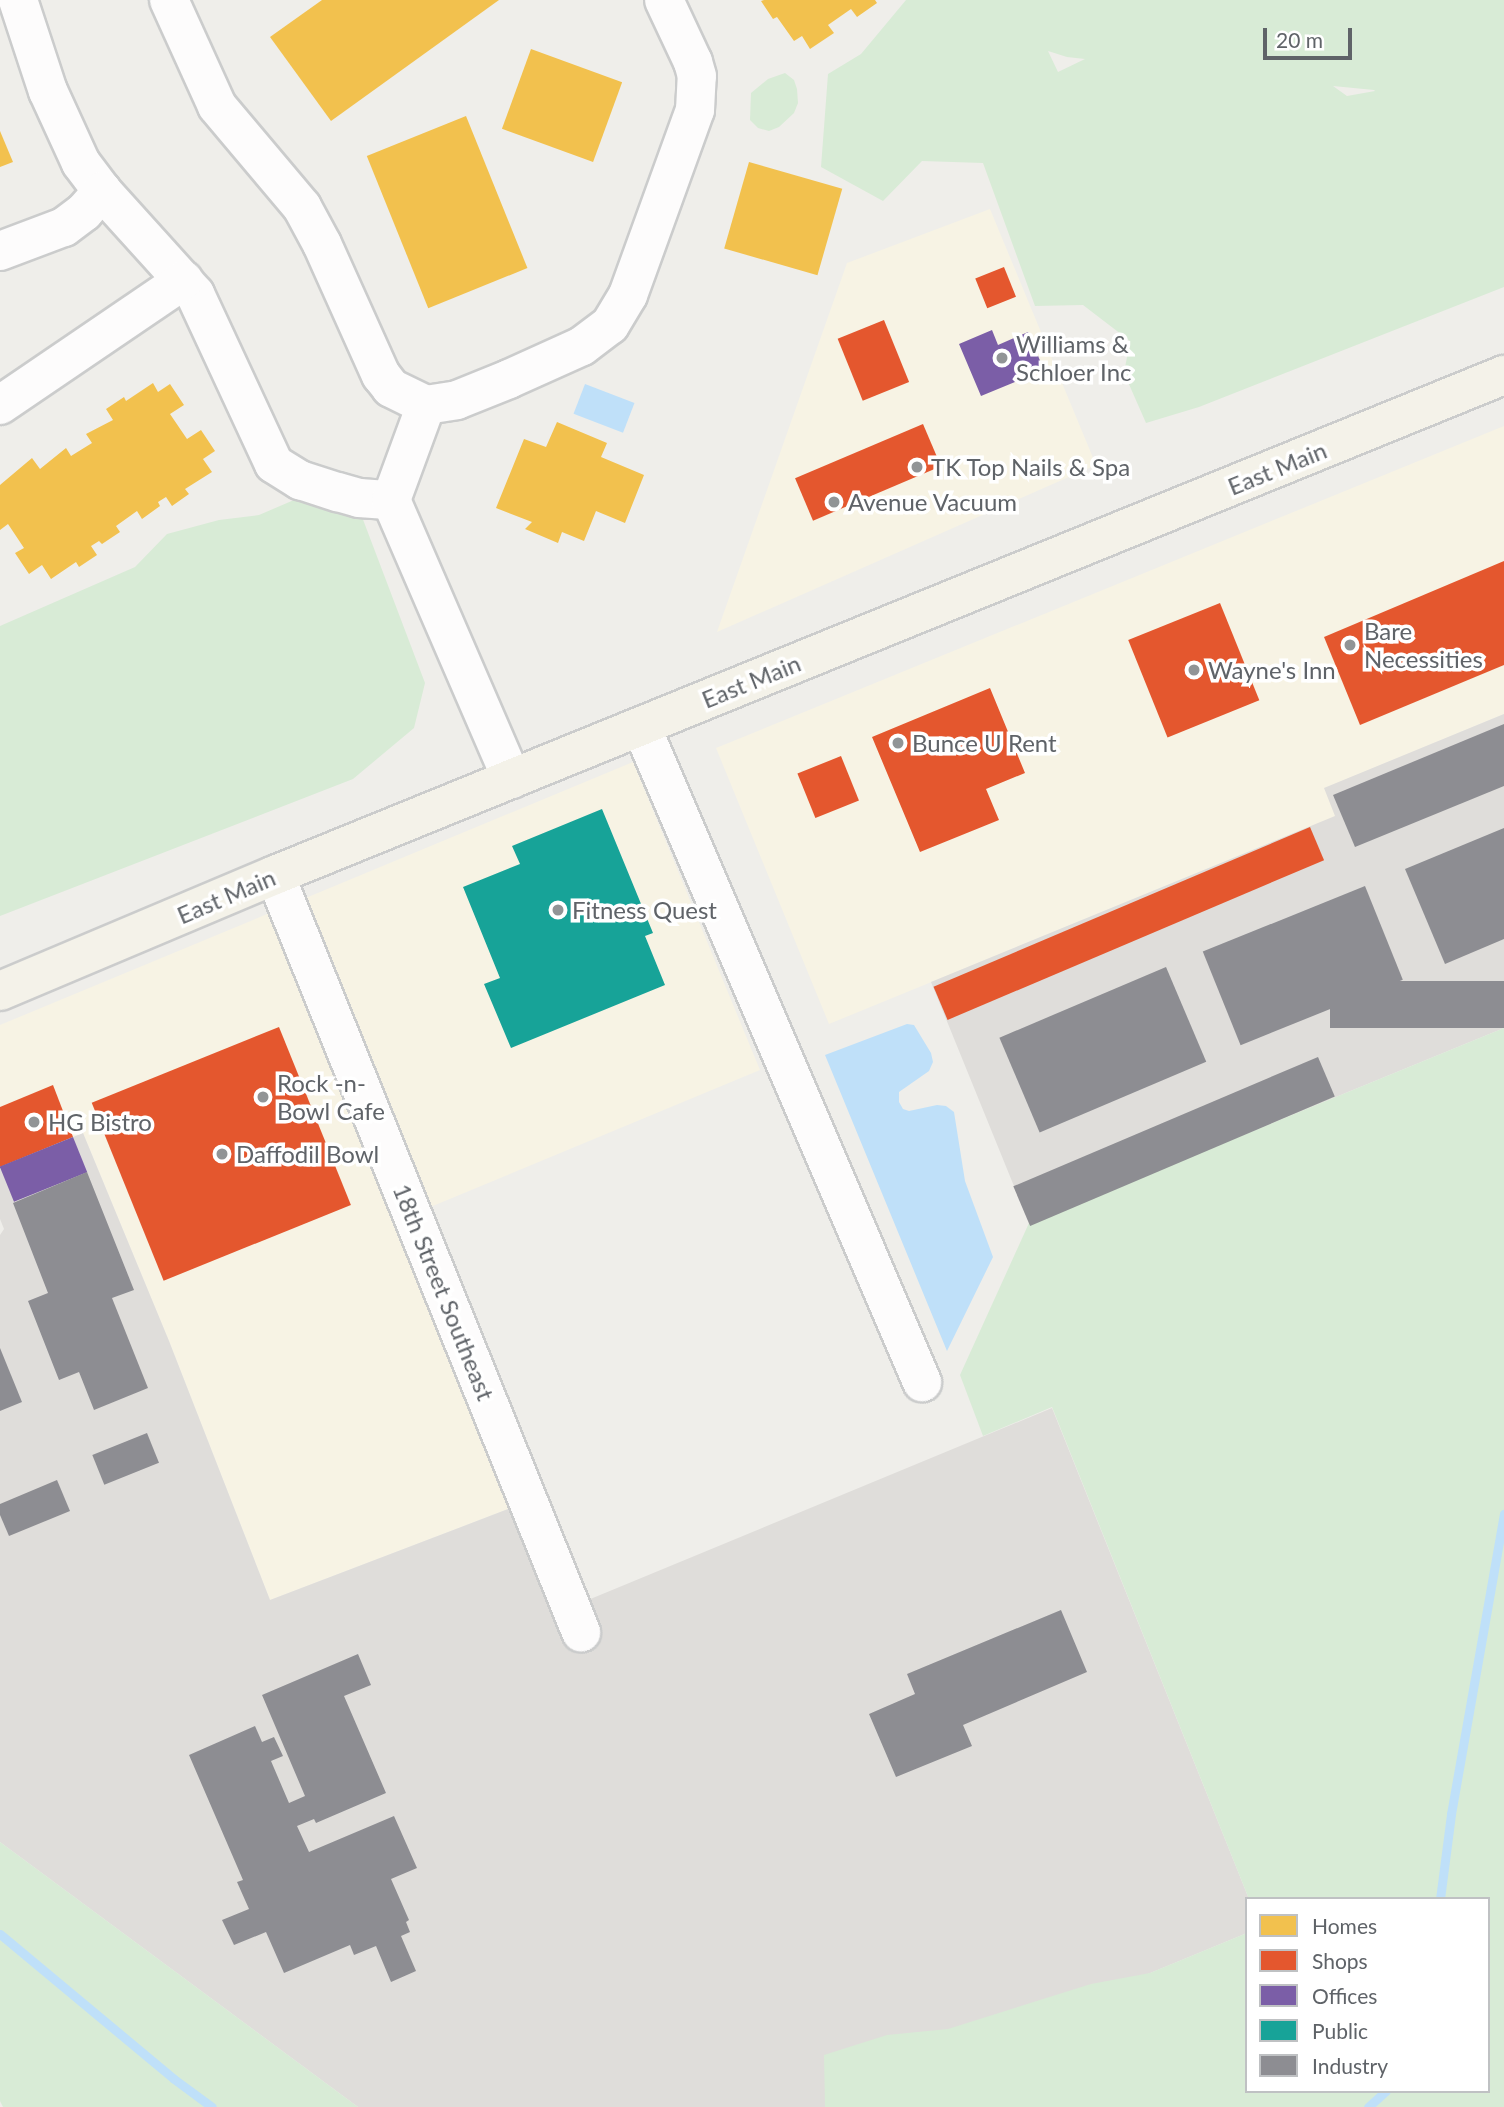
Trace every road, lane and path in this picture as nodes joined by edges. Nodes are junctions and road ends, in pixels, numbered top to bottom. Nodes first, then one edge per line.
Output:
1 (18, 0) edge
2 (169, 0) edge
3 (664, 0) edge
4 (102, 191) junction
5 (0, 251) edge
6 (184, 280) junction
7 (1504, 376) edge
8 (0, 405) edge
9 (426, 405) junction
10 (391, 500) junction
11 (641, 726) junction
12 (512, 779) junction
13 (275, 875) junction
14 (0, 990) edge
15 (922, 1382) dead end
16 (581, 1632) dead end

1 - 4 street
2 - 9 street
3 - 9 street
4 - 5 street
4 - 6 street
6 - 8 street
6 - 10 street
7 - 11 main road, East Main
9 - 10 street
10 - 12 street
11 - 12 main road, East Main
11 - 15 street
12 - 13 main road, East Main
13 - 14 main road, East Main
13 - 16 street, 18th Street Southeast

